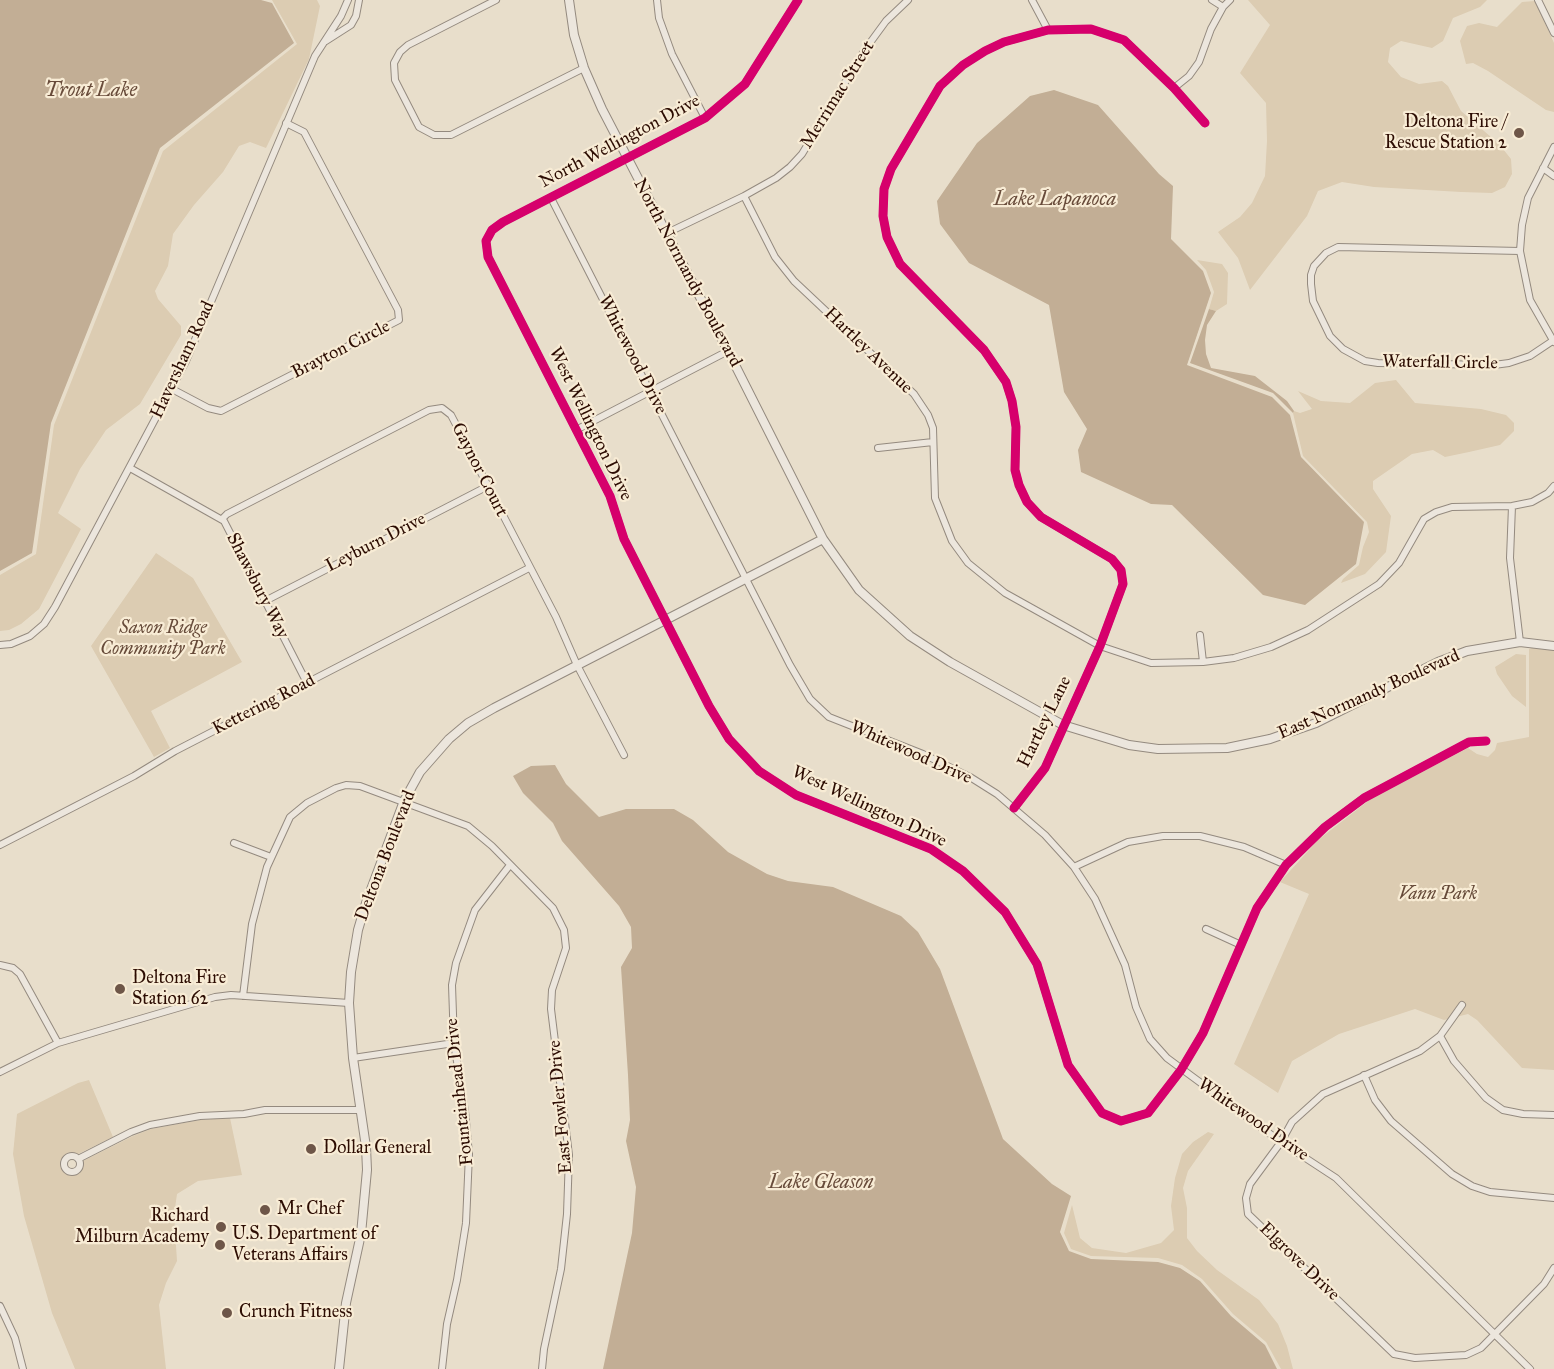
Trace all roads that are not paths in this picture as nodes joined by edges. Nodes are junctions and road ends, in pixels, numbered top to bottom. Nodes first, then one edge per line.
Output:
1 (348, 0) edge
2 (359, 0) edge
3 (496, 0) edge
4 (569, 0) edge
5 (657, 0) edge
6 (798, 0) edge
7 (908, 0) edge
8 (1032, 0) edge
9 (1212, 0) edge
10 (1230, 0) edge
11 (1538, 0) edge
12 (1223, 7) junction
13 (1048, 30) junction
14 (1554, 33) edge
15 (325, 42) junction
16 (584, 68) junction
17 (1174, 88) junction
18 (705, 118) junction
19 (286, 123) junction
20 (1205, 123) dead end
21 (1554, 147) edge
22 (628, 159) junction
23 (1543, 168) junction
24 (1554, 176) edge
25 (744, 196) junction
26 (550, 198) junction
27 (667, 233) junction
28 (486, 241) joint
29 (1520, 251) junction
30 (1554, 341) edge
31 (728, 351) junction
32 (172, 389) junction
33 (651, 391) junction
34 (576, 430) junction
35 (933, 442) junction
36 (878, 448) dead end
37 (130, 468) junction
38 (488, 486) junction
39 (1554, 486) edge
40 (1512, 506) junction
41 (222, 519) junction
42 (823, 539) junction
43 (530, 568) junction
44 (746, 578) junction
45 (265, 601) junction
46 (665, 620) junction
47 (1200, 635) dead end
48 (1520, 642) junction
49 (0, 645) edge
50 (1100, 646) junction
51 (1554, 646) edge
52 (1203, 662) junction
53 (578, 665) junction
54 (307, 683) junction
55 (1063, 725) junction
56 (1486, 741) dead end
57 (624, 755) dead end
58 (404, 801) junction
59 (1014, 808) junction
60 (234, 843) dead end
61 (0, 845) edge
62 (271, 857) junction
63 (510, 865) junction
64 (1286, 866) junction
65 (1074, 867) junction
66 (1206, 929) dead end
67 (1240, 945) junction
68 (0, 965) edge
69 (243, 996) junction
70 (349, 1003) junction
71 (1462, 1005) dead end
72 (1440, 1036) junction
73 (58, 1043) junction
74 (454, 1043) junction
75 (353, 1058) junction
76 (1181, 1070) junction
77 (0, 1072) edge
78 (1364, 1075) junction
79 (361, 1110) junction
80 (1554, 1116) edge
81 (1281, 1142) junction
82 (78, 1159) dead end
83 (1554, 1198) edge
84 (1554, 1268) edge
85 (0, 1307) edge
86 (1496, 1334) junction
87 (23, 1369) edge
88 (339, 1369) edge
89 (442, 1369) edge
90 (542, 1369) edge
91 (1530, 1369) edge

1 - 15 street, Haversham Road
2 - 15 street, Haversham Road
3 - 16 street
4 - 16 street, North Normandy Boulevard
5 - 18 street
6 - 18 street, North Wellington Drive
7 - 25 street, Merrimac Street
8 - 13 street
9 - 12 street
10 - 12 street
11 - 14 street
12 - 17 street
13 - 17 street, Hartley Lane
13 - 50 street, Hartley Lane
15 - 19 street, Haversham Road
16 - 22 street, North Normandy Boulevard
17 - 20 street, Hartley Lane
18 - 22 street, North Wellington Drive
19 - 32 street, Haversham Road
19 - 32 street, Brayton Circle
21 - 23 street
22 - 26 street, North Wellington Drive
22 - 27 street, North Normandy Boulevard
23 - 24 street
23 - 29 street
25 - 27 street, Merrimac Street
25 - 35 street, Hartley Avenue
26 - 28 street, North Wellington Drive
26 - 33 street, Whitewood Drive
27 - 31 street, North Normandy Boulevard
28 - 34 street, West Wellington Drive
29 - 30 street
29 - 30 street, Waterfall Circle
31 - 33 street
31 - 42 street, North Normandy Boulevard
32 - 37 street, Haversham Road
33 - 34 street
33 - 44 street, Whitewood Drive
34 - 46 street, West Wellington Drive
35 - 36 street
35 - 50 street, Hartley Avenue
37 - 41 street, Shawsbury Way
37 - 49 street, Haversham Road
38 - 41 street, Gaynor Court
38 - 43 street, Gaynor Court
38 - 45 street, Leyburn Drive
39 - 40 street, Hartley Avenue
40 - 48 street
40 - 52 street, Hartley Avenue
41 - 45 street, Shawsbury Way
42 - 44 street, Deltona Boulevard
42 - 55 street, East Normandy Boulevard
43 - 53 street, Gaynor Court
43 - 54 street, Kettering Road
44 - 46 street, Deltona Boulevard
44 - 59 street, Whitewood Drive
45 - 54 street, Shawsbury Way
46 - 53 street, Deltona Boulevard
46 - 76 street, West Wellington Drive
47 - 52 street
48 - 51 street, East Normandy Boulevard
48 - 55 street, East Normandy Boulevard
50 - 52 street, Hartley Avenue
50 - 55 street, Hartley Lane
53 - 57 street, Gaynor Court
53 - 58 street, Deltona Boulevard
54 - 61 street, Kettering Road
55 - 59 street, Hartley Lane
56 - 64 street, West Wellington Drive
58 - 62 street, East Fowler Drive
58 - 63 street, East Fowler Drive
58 - 70 street, Deltona Boulevard
59 - 65 street, Whitewood Drive
60 - 62 street
62 - 69 street, East Fowler Drive
63 - 74 street, Fountainhead Drive
63 - 90 street, East Fowler Drive
64 - 65 street
64 - 67 street, West Wellington Drive
65 - 76 street, Whitewood Drive
66 - 67 street
67 - 76 street, West Wellington Drive
68 - 73 street
69 - 70 street
69 - 73 street
70 - 75 street, Deltona Boulevard
71 - 72 street, Elgrove Drive
72 - 78 street, Elgrove Drive
72 - 80 street
73 - 77 street
74 - 75 street
74 - 89 street, Fountainhead Drive
75 - 79 street, Deltona Boulevard
76 - 81 street, Whitewood Drive
78 - 81 street, Elgrove Drive
78 - 83 street
79 - 82 street
79 - 88 street, Deltona Boulevard
81 - 86 street, Whitewood Drive
81 - 86 street, Elgrove Drive
84 - 86 street
85 - 87 street
86 - 91 street, Whitewood Drive

